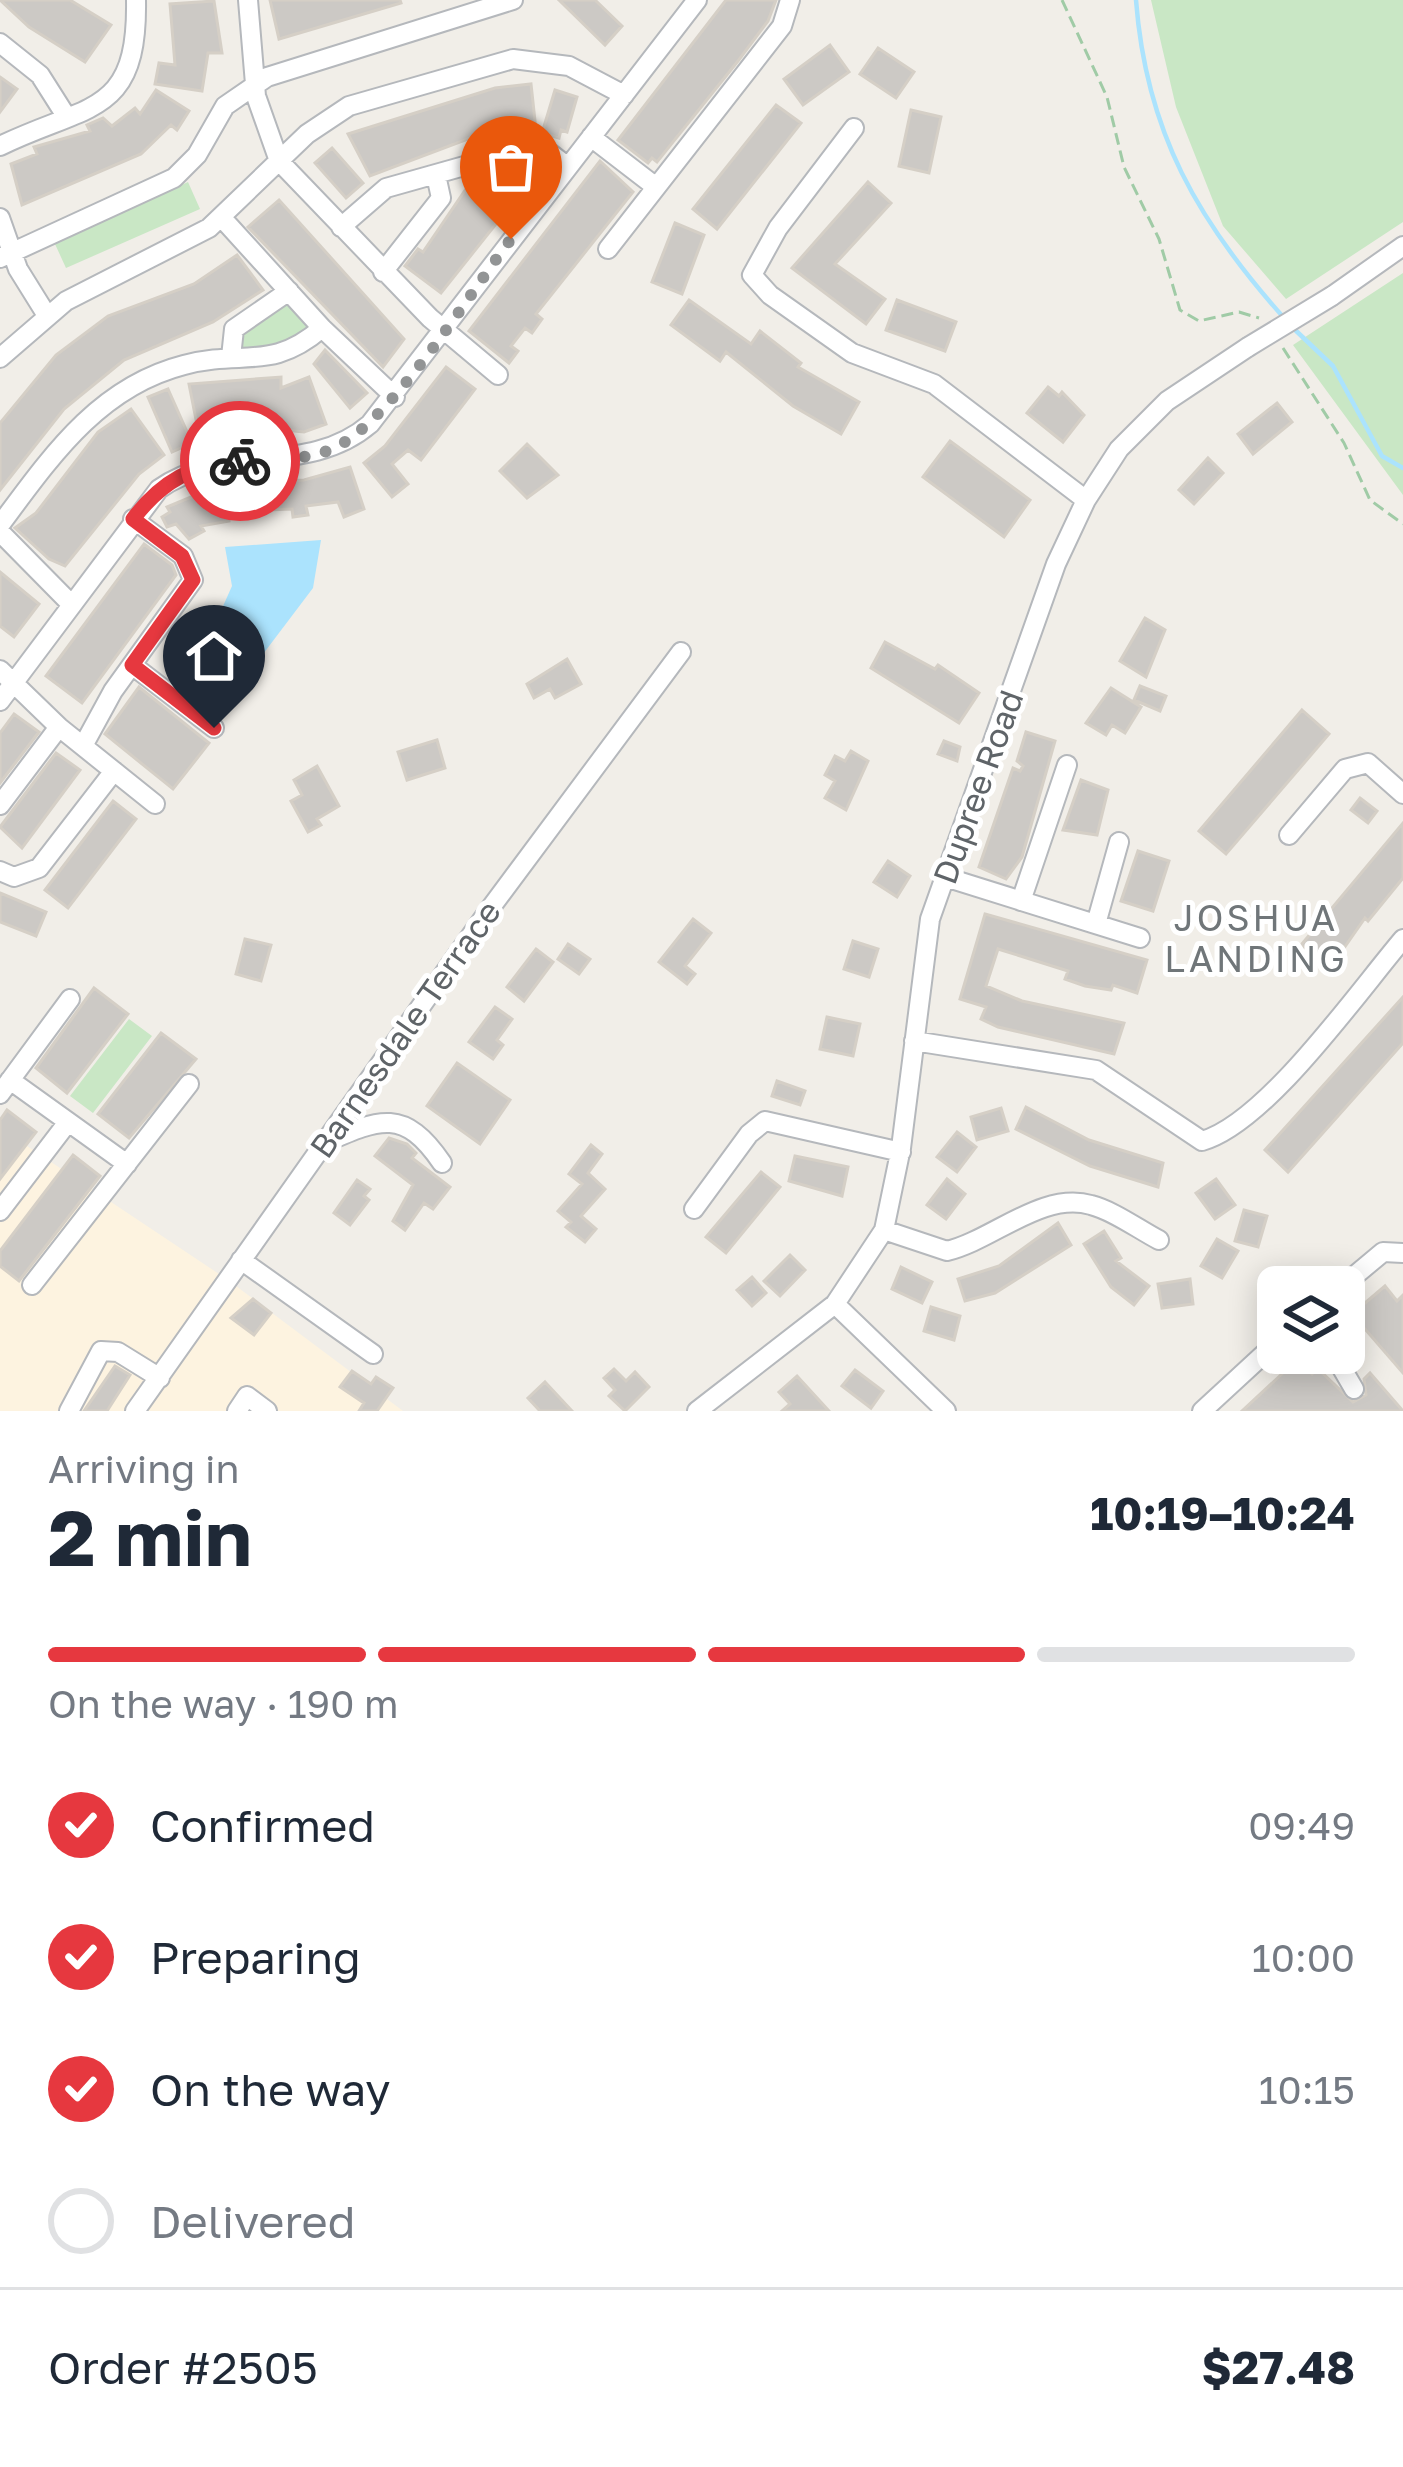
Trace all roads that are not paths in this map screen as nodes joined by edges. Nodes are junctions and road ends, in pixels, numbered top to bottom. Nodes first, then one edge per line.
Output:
1 (136, 0) edge
2 (248, 0) edge
3 (513, 0) edge
4 (697, 0) edge
5 (790, 0) edge
6 (0, 43) edge
7 (255, 84) junction
8 (624, 95) junction
9 (66, 116) junction
10 (854, 128) dead end
11 (591, 137) junction
12 (0, 146) edge
13 (279, 160) junction
14 (568, 167) junction
15 (436, 175) junction
16 (656, 187) junction
17 (0, 218) edge
18 (222, 218) junction
19 (341, 226) junction
20 (1403, 246) edge
21 (608, 249) dead end
22 (7, 255) edge
23 (383, 272) junction
24 (289, 291) junction
25 (46, 314) junction
26 (322, 328) junction
27 (442, 329) junction
28 (232, 357) junction
29 (0, 358) edge
30 (498, 375) dead end
31 (395, 397) junction
32 (1086, 500) junction
33 (133, 519) junction
34 (0, 529) edge
35 (71, 604) junction
36 (681, 652) dead end
37 (132, 665) junction
38 (7, 676) edge
39 (0, 701) edge
40 (59, 727) junction
41 (214, 728) dead end
42 (83, 746) junction
43 (1067, 765) dead end
44 (114, 771) junction
45 (1403, 794) edge
46 (155, 804) dead end
47 (0, 806) edge
48 (1289, 836) dead end
49 (1119, 842) dead end
50 (0, 871) edge
51 (945, 877) junction
52 (1021, 901) junction
53 (1096, 924) junction
54 (1140, 938) dead end
55 (1403, 939) edge
56 (70, 999) dead end
57 (914, 1041) junction
58 (188, 1084) dead end
59 (5, 1087) edge
60 (68, 1121) junction
61 (324, 1143) junction
62 (901, 1152) junction
63 (442, 1163) dead end
64 (127, 1164) junction
65 (694, 1209) dead end
66 (0, 1211) edge
67 (884, 1230) junction
68 (1159, 1240) dead end
69 (1400, 1251) edge
70 (241, 1260) junction
71 (1365, 1267) edge
72 (32, 1286) dead end
73 (835, 1304) junction
74 (373, 1354) dead end
75 (1257, 1360) edge
76 (1346, 1374) edge
77 (160, 1378) junction
78 (1354, 1389) dead end
79 (69, 1411) edge
80 (135, 1411) edge
81 (237, 1411) edge
82 (267, 1411) edge
83 (698, 1411) edge
84 (946, 1411) edge
85 (1202, 1411) edge

1 - 9 street
2 - 7 street
3 - 7 street
4 - 8 street
5 - 16 street
6 - 9 street
7 - 13 street
7 - 22 street
8 - 11 street
8 - 13 street
9 - 12 street
10 - 32 street
11 - 14 street
11 - 16 street
13 - 18 street
13 - 19 street
14 - 15 street
14 - 27 street
15 - 19 street
15 - 23 street
16 - 21 street
17 - 22 street
18 - 24 street
18 - 25 street
19 - 23 street
20 - 32 street, Dupree Road, bridge
22 - 25 street
23 - 27 street
24 - 26 street
24 - 28 street
25 - 29 street
26 - 28 street
26 - 31 street
27 - 30 street
27 - 31 street
28 - 34 street
31 - 33 street
32 - 51 street, Dupree Road
33 - 35 street
33 - 37 street
34 - 35 street
35 - 38 street
36 - 61 street, Barnesdale Terrace
37 - 41 street
37 - 42 street
38 - 39 street
38 - 40 street
40 - 42 street
40 - 47 street
42 - 44 street
43 - 52 street
44 - 46 street
44 - 50 street
45 - 48 street
49 - 53 street
51 - 52 street
51 - 57 street, Dupree Road
52 - 53 street
53 - 54 street
55 - 57 street
56 - 59 street
57 - 62 street, Dupree Road
58 - 64 street
59 - 60 street
60 - 64 street
60 - 66 street
61 - 63 street
61 - 70 street, Barnesdale Terrace
62 - 65 street
62 - 67 street, Dupree Road
64 - 72 street
67 - 68 street
67 - 73 street, Dupree Road
69 - 71 street
70 - 74 street
70 - 77 street, Barnesdale Terrace
73 - 83 street, Dupree Road
73 - 84 street
75 - 85 street
76 - 78 street
77 - 79 street
77 - 80 street, Barnesdale Terrace
81 - 82 street

